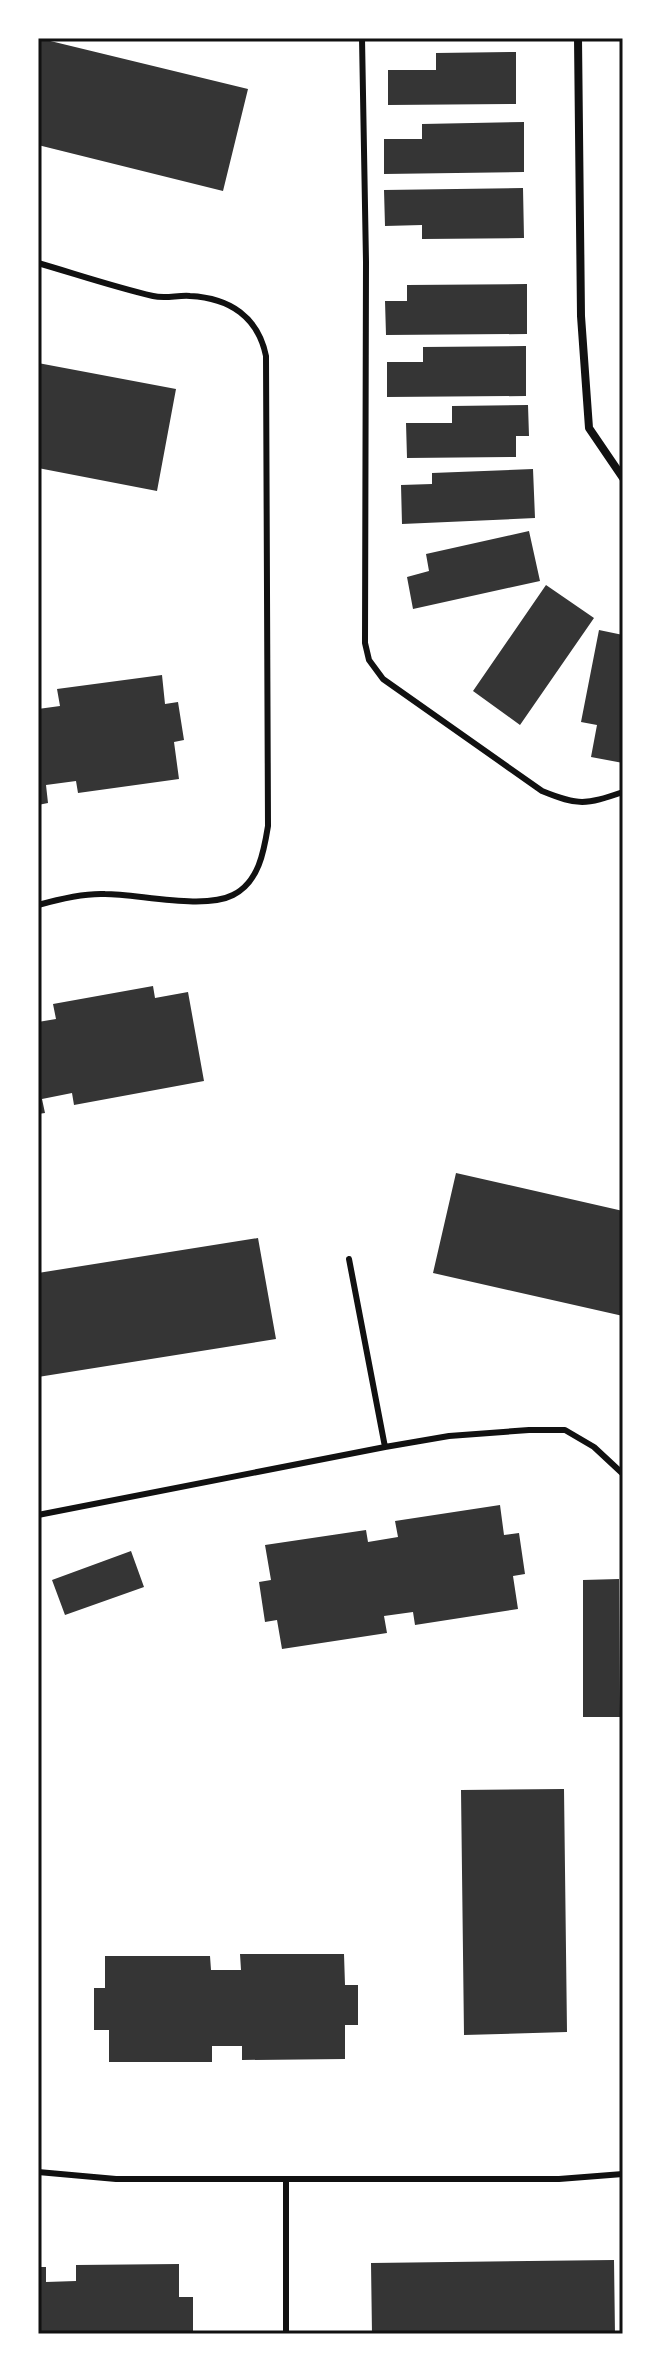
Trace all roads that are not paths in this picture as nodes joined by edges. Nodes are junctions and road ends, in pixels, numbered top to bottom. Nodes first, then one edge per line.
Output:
1 (362, 38) edge
2 (578, 38) edge
3 (38, 263) edge
4 (623, 478) edge
5 (623, 792) edge
6 (38, 905) edge
7 (349, 1259) dead end
8 (385, 1447) junction
9 (623, 1474) edge
10 (38, 1515) edge
11 (38, 2172) edge
12 (623, 2174) edge
13 (286, 2179) junction
14 (286, 2332) dead end

1 - 5 lane
2 - 4 street
3 - 6 lane
7 - 8 lane
8 - 9 lane
8 - 10 lane
11 - 13 lane
12 - 13 lane
13 - 14 lane

